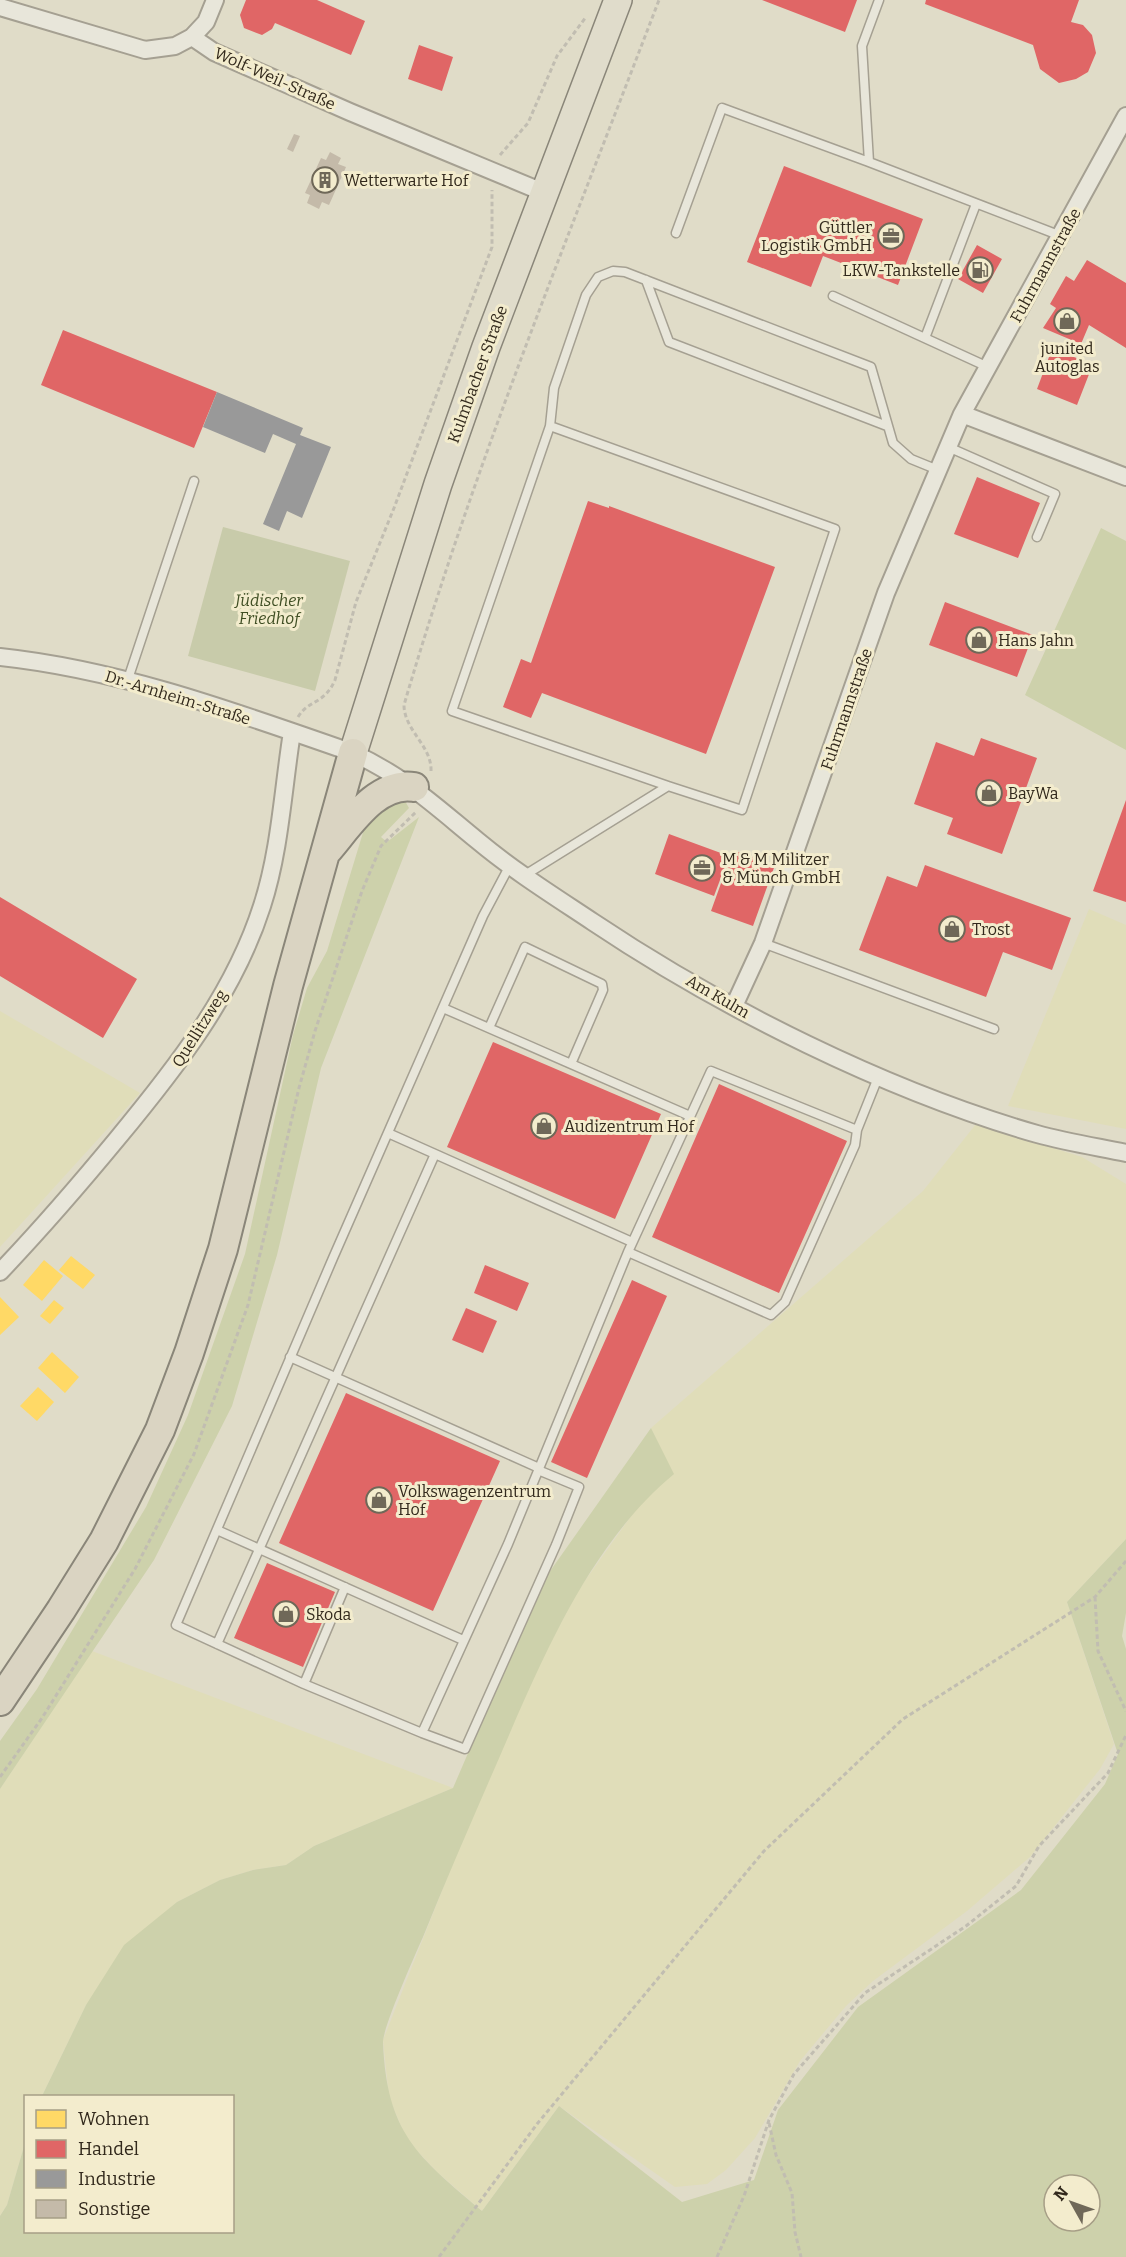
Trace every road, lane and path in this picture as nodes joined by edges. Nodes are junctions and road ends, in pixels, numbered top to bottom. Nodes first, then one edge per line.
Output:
1 (215, 0) edge
2 (618, 0) edge
3 (659, 0) edge
4 (879, 0) edge
5 (0, 7) edge
6 (592, 10) dead end
7 (192, 37) junction
8 (1126, 116) edge
9 (869, 162) junction
10 (492, 171) junction
11 (545, 193) junction
12 (976, 204) junction
13 (676, 233) dead end
14 (1062, 236) junction
15 (646, 280) junction
16 (833, 296) dead end
17 (925, 338) junction
18 (988, 367) junction
19 (962, 414) junction
20 (550, 426) junction
21 (886, 426) junction
22 (948, 447) junction
23 (938, 470) junction
24 (1126, 477) edge
25 (194, 481) dead end
26 (1037, 537) dead end
27 (417, 640) dead end
28 (422, 642) junction
29 (0, 657) edge
30 (128, 679) junction
31 (292, 732) junction
32 (353, 753) junction
33 (668, 786) junction
34 (417, 789) junction
35 (322, 857) junction
36 (510, 864) junction
37 (525, 875) junction
38 (764, 943) junction
39 (734, 1006) junction
40 (442, 1008) junction
41 (489, 1028) junction
42 (994, 1029) dead end
43 (571, 1064) junction
44 (879, 1075) junction
45 (690, 1116) junction
46 (857, 1130) junction
47 (388, 1133) junction
48 (1126, 1153) edge
49 (435, 1155) junction
50 (632, 1242) junction
51 (628, 1252) junction
52 (0, 1272) edge
53 (290, 1357) junction
54 (335, 1377) junction
55 (539, 1469) junction
56 (217, 1530) junction
57 (259, 1548) junction
58 (1126, 1561) edge
59 (345, 1587) junction
60 (1095, 1597) junction
61 (463, 1640) junction
62 (217, 1644) junction
63 (303, 1684) junction
64 (0, 1701) edge
65 (1126, 1711) edge
66 (422, 1733) junction
67 (1126, 1735) edge
68 (769, 2120) junction
69 (440, 2257) edge
70 (717, 2257) edge
71 (801, 2257) edge

1 - 7 street
2 - 11 main road, Kulmbacher Straße
3 - 28 path
4 - 9 lane
5 - 7 street
6 - 10 path
7 - 10 street, Wolf-Weil-Straße
8 - 14 street, Fuhrmannstraße
9 - 12 lane
9 - 13 lane
10 - 11 street, Wolf-Weil-Straße
10 - 31 path
11 - 32 main road, Kulmbacher Straße
12 - 14 lane
12 - 17 lane
14 - 18 street, Fuhrmannstraße
15 - 20 lane
15 - 21 lane
15 - 21 lane
16 - 17 lane
17 - 18 lane
18 - 19 street, Fuhrmannstraße
19 - 22 street, Fuhrmannstraße
19 - 24 street
20 - 33 lane
20 - 33 lane
21 - 23 lane
22 - 23 street, Fuhrmannstraße
22 - 26 lane
23 - 38 street, Fuhrmannstraße
25 - 30 lane
27 - 28 path
28 - 34 path
29 - 30 street, Dr.-Arnheim-Straße
30 - 31 street, Dr.-Arnheim-Straße
31 - 32 street, Dr.-Arnheim-Straße
31 - 52 street, Quellitzweg
32 - 34 street, Am Kulm
32 - 35 highway
33 - 37 lane
34 - 35 highway
34 - 36 street, Am Kulm
35 - 64 highway
36 - 37 street, Am Kulm
36 - 40 lane
37 - 39 street, Am Kulm
38 - 39 street, Fuhrmannstraße
38 - 42 lane
39 - 44 street, Am Kulm
40 - 41 lane
40 - 47 lane
41 - 43 lane
41 - 43 lane
43 - 45 lane
44 - 46 lane
44 - 48 street, Am Kulm
45 - 46 lane
45 - 50 lane
46 - 51 lane
47 - 49 lane
47 - 53 lane
49 - 50 lane
49 - 54 lane
50 - 51 lane
51 - 55 lane
53 - 54 lane
53 - 56 lane
54 - 55 lane
54 - 57 lane
55 - 61 lane
55 - 66 lane
56 - 57 lane
56 - 62 lane
57 - 59 lane
57 - 62 lane
58 - 60 path
59 - 61 lane
59 - 63 lane
60 - 65 path
60 - 69 path
61 - 66 lane
62 - 63 lane
63 - 66 lane
67 - 68 path
68 - 70 path
68 - 71 path

